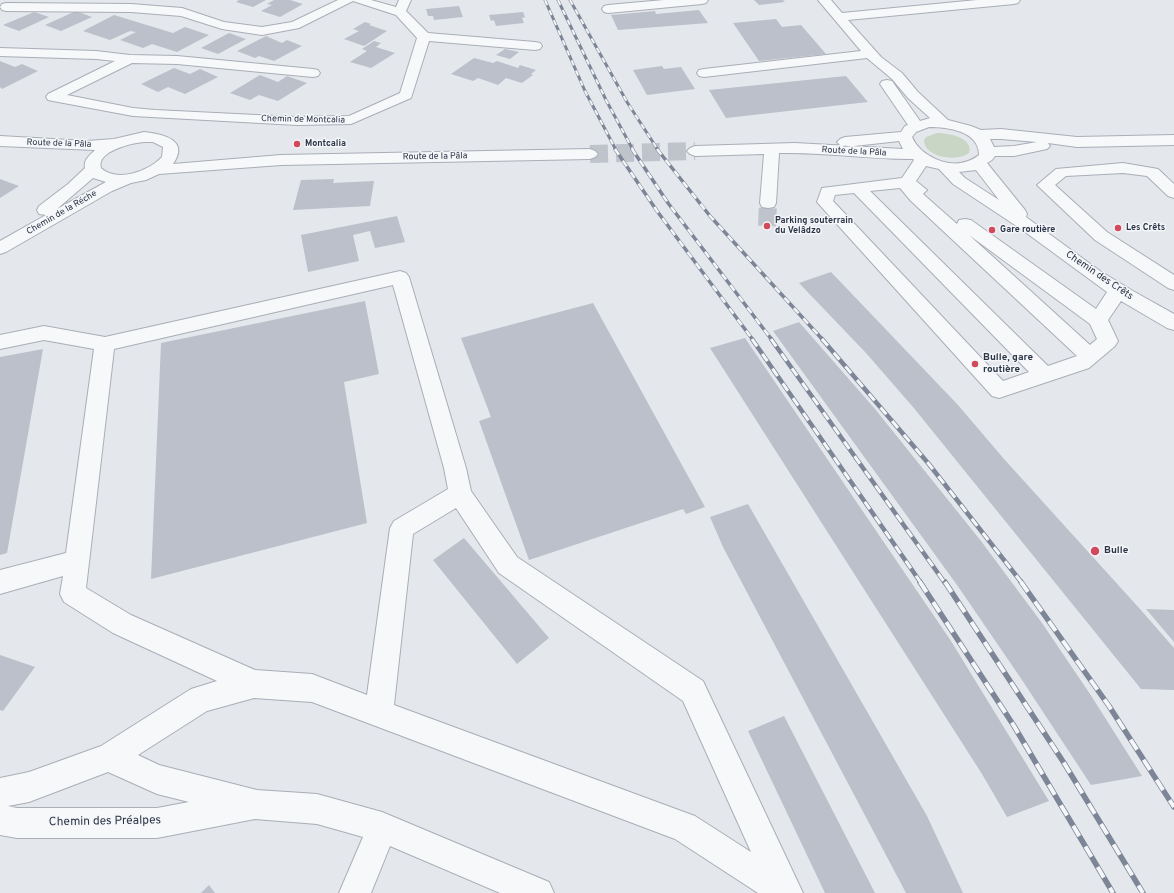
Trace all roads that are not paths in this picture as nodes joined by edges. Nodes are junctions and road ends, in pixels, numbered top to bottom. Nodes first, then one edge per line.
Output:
1 (348, 0) edge
2 (358, 0) edge
3 (702, 0) edge
4 (824, 0) edge
5 (1014, 0) edge
6 (971, 2) edge
7 (402, 6) edge
8 (6, 7) dead end
9 (608, 9) dead end
10 (839, 17) junction
11 (424, 37) junction
12 (535, 46) dead end
13 (0, 52) edge
14 (873, 57) junction
15 (130, 59) junction
16 (313, 73) dead end
17 (704, 74) dead end
18 (155, 114) junction
19 (943, 123) junction
20 (910, 131) junction
21 (173, 134) junction
22 (977, 135) junction
23 (1174, 140) edge
24 (0, 141) edge
25 (124, 141) junction
26 (1077, 142) junction
27 (1106, 142) junction
28 (0, 144) edge
29 (795, 148) junction
30 (772, 149) junction
31 (695, 151) tunnel mouth
32 (590, 154) tunnel mouth
33 (919, 156) junction
34 (984, 157) junction
35 (281, 160) junction
36 (944, 166) junction
37 (92, 167) junction
38 (1123, 168) junction
39 (156, 170) junction
40 (126, 180) junction
41 (899, 183) junction
42 (858, 188) junction
43 (1174, 193) edge
44 (768, 203) tunnel mouth
45 (1027, 225) junction
46 (0, 247) edge
47 (1174, 284) edge
48 (1118, 291) junction
49 (1098, 320) junction
50 (1174, 323) edge
51 (0, 342) edge
52 (105, 344) junction
53 (1085, 360) junction
54 (1044, 375) junction
55 (460, 494) junction
56 (78, 561) junction
57 (0, 582) edge
58 (254, 684) junction
59 (380, 712) junction
60 (109, 757) junction
61 (0, 793) edge
62 (257, 805) junction
63 (0, 820) edge
64 (382, 827) junction
65 (786, 892) edge
66 (355, 893) edge
67 (538, 893) edge

1 - 8 street
2 - 7 street
3 - 9 street
4 - 10 street
5 - 6 street
6 - 10 street
7 - 11 street
10 - 14 street
11 - 12 street
11 - 21 street, Chemin de Montcalia
13 - 15 street, Chemin de Montcalia
14 - 17 street
14 - 19 street
14 - 20 street
15 - 16 street, Chemin de Montcalia
15 - 18 street, Chemin de Montcalia
18 - 21 street, Chemin de Montcalia
18 - 25 street
19 - 20 street, Route de la Pâla
19 - 22 street
20 - 29 street, Route de la Pâla
20 - 33 street
21 - 25 street, Route de la Pâla
21 - 35 street, Route de la Pâla
21 - 39 street
22 - 26 street
22 - 34 street, Chemin des Crêts
23 - 27 street
24 - 25 street, Route de la Pâla
25 - 37 street, Chemin de la Réche
26 - 27 street
26 - 34 street
27 - 38 street
28 - 37 street, Route de la Pâla
29 - 30 street, Route de la Pâla
29 - 33 street, Route de la Pâla
30 - 31 street, Route de la Pâla
30 - 44 street
32 - 35 street, Route de la Pâla
33 - 36 street, Route de la Pâla
33 - 41 street
34 - 36 street
34 - 45 street, Chemin des Crêts
35 - 39 street, Route de la Pâla
36 - 45 street, Chemin des Crêts
37 - 40 street, Route de la Pâla
37 - 46 street, Chemin de la Réche
38 - 43 street
38 - 47 street
39 - 40 street
40 - 46 street, Chemin de la Réche
41 - 42 street
41 - 49 street
41 - 53 street
42 - 54 street
42 - 54 street
45 - 48 street, Chemin des Crêts
48 - 49 street
48 - 50 street, Chemin des Crêts
49 - 53 street
51 - 52 street
52 - 55 street
52 - 56 street
53 - 54 street
55 - 59 street
55 - 65 street
56 - 57 street
56 - 58 street
58 - 59 street
58 - 60 street
59 - 65 street
60 - 61 street
60 - 62 street, Chemin des Préalpes
62 - 63 street, Chemin des Préalpes
62 - 64 street, Chemin des Préalpes
64 - 66 street
64 - 67 street, Chemin des Préalpes

